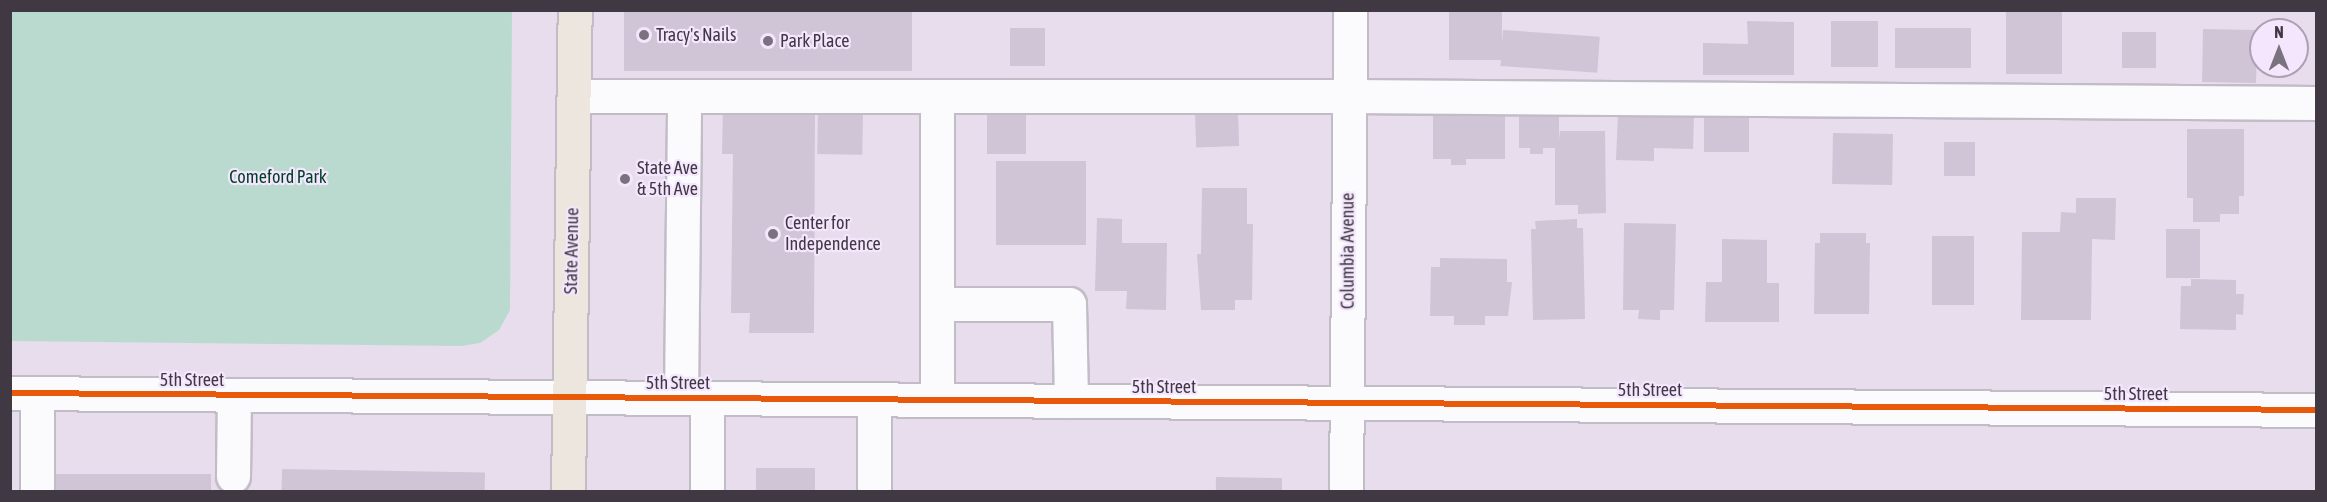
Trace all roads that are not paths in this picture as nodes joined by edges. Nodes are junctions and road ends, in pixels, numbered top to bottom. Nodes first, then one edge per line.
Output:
1 (575, 10) edge
2 (1350, 10) edge
3 (574, 96) junction
4 (684, 96) junction
5 (937, 96) junction
6 (1349, 96) junction
7 (2316, 103) edge
8 (937, 303) junction
9 (24, 394) edge
10 (234, 395) junction
11 (570, 397) junction
12 (694, 398) junction
13 (874, 400) junction
14 (937, 400) junction
15 (1071, 401) junction
16 (1347, 403) junction
17 (2316, 410) edge
18 (233, 476) dead end
19 (37, 492) edge
20 (568, 492) edge
21 (707, 492) edge
22 (874, 492) edge
23 (1346, 492) edge

1 - 3 main road, State Avenue
2 - 6 street, Columbia Avenue
3 - 4 street
3 - 11 main road, State Avenue
4 - 5 street
4 - 12 street
5 - 6 street
5 - 8 street
6 - 7 street
6 - 16 street, Columbia Avenue
8 - 14 street
8 - 15 street
9 - 10 street, 5th Street
9 - 19 street
10 - 11 street, 5th Street
10 - 18 street
11 - 12 street, 5th Street
11 - 20 main road, State Avenue
12 - 13 street, 5th Street
12 - 21 street
13 - 14 street, 5th Street
13 - 22 street
14 - 15 street, 5th Street
15 - 16 street, 5th Street
16 - 17 street, 5th Street
16 - 23 street, Columbia Avenue

